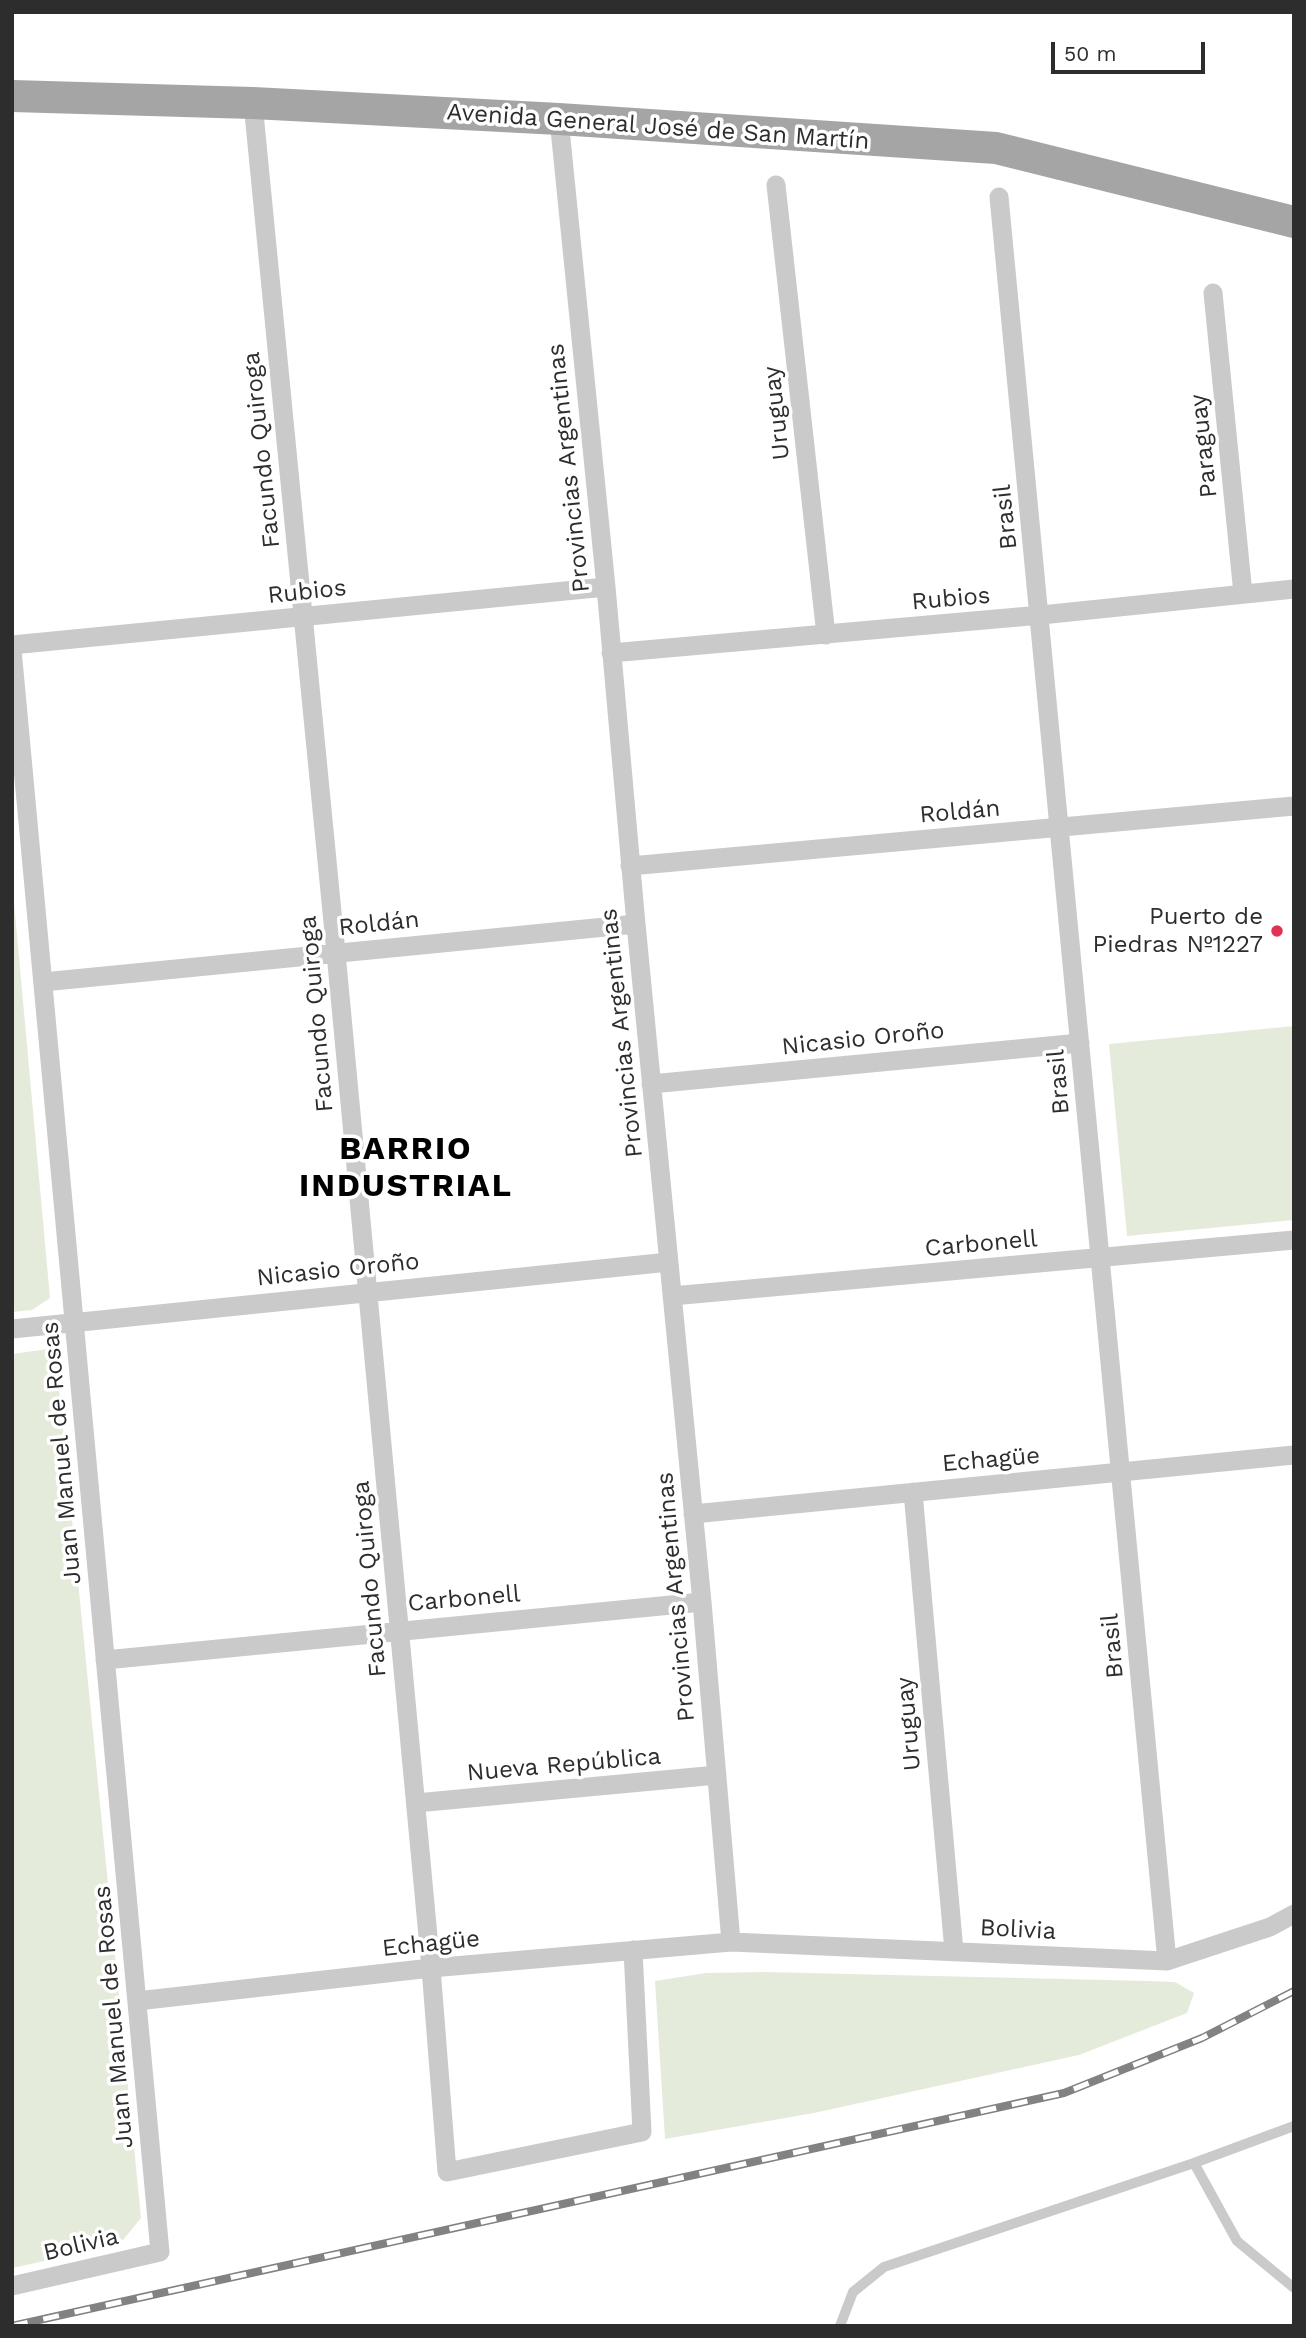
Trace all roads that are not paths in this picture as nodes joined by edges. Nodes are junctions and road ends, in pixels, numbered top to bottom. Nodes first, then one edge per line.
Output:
1 (12, 96) edge
2 (253, 103) junction
3 (559, 119) junction
4 (776, 185) dead end
5 (999, 198) dead end
6 (1294, 222) edge
7 (1213, 293) dead end
8 (606, 587) junction
9 (1294, 589) edge
10 (1243, 594) junction
11 (1041, 615) junction
12 (303, 618) junction
13 (826, 635) junction
14 (12, 647) edge
15 (611, 653) junction
16 (1294, 806) edge
17 (1059, 827) junction
18 (630, 866) junction
19 (636, 924) junction
20 (336, 953) junction
21 (43, 982) junction
22 (1080, 1043) junction
23 (651, 1084) junction
24 (1294, 1240) edge
25 (1100, 1259) junction
26 (669, 1262) junction
27 (367, 1292) junction
28 (672, 1296) junction
29 (74, 1321) junction
30 (12, 1329) edge
31 (1294, 1455) edge
32 (1121, 1472) junction
33 (913, 1492) junction
34 (693, 1514) junction
35 (702, 1602) junction
36 (399, 1630) junction
37 (106, 1660) junction
38 (717, 1775) junction
39 (416, 1803) junction
40 (1294, 1914) edge
41 (731, 1942) junction
42 (632, 1950) junction
43 (954, 1951) junction
44 (1167, 1961) junction
45 (431, 1968) junction
46 (137, 2001) junction
47 (1294, 2126) edge
48 (1194, 2163) junction
49 (160, 2252) joint
50 (12, 2286) edge
51 (1294, 2288) edge
52 (840, 2326) edge

1 - 2 main road, Avenida General José de San Martín
2 - 3 main road, Avenida General José de San Martín
2 - 12 street, Facundo Quiroga
3 - 6 main road, Avenida General José de San Martín
3 - 8 street, Provincias Argentinas
4 - 13 street, Uruguay
5 - 11 street, Brasil
7 - 10 street, Paraguay
8 - 12 street, Rubios
8 - 15 street, Provincias Argentinas
9 - 10 street, Rubios
10 - 11 street, Rubios
11 - 13 street, Rubios
11 - 17 street, Brasil
12 - 14 street, Rubios
12 - 20 street, Facundo Quiroga
13 - 15 street, Rubios
14 - 21 street, Juan Manuel de Rosas
15 - 18 street, Provincias Argentinas
16 - 17 street, Roldán
17 - 18 street, Roldán
17 - 22 street, Brasil
18 - 19 street, Provincias Argentinas
19 - 20 street, Roldán
19 - 23 street, Provincias Argentinas
20 - 21 street, Roldán
20 - 27 street, Facundo Quiroga
21 - 29 street, Juan Manuel de Rosas
22 - 23 street, Nicasio Oroño
22 - 25 street, Brasil
23 - 26 street, Provincias Argentinas
24 - 25 street, Carbonell
25 - 28 street, Carbonell
25 - 32 street, Brasil
26 - 27 street, Nicasio Oroño
26 - 28 street, Provincias Argentinas
27 - 29 street, Nicasio Oroño
27 - 36 street, Facundo Quiroga
28 - 34 street, Provincias Argentinas
29 - 30 street, Nicasio Oroño
29 - 37 street, Juan Manuel de Rosas
31 - 32 street, Echagüe
32 - 33 street, Echagüe
32 - 44 street, Brasil
33 - 34 street, Echagüe
33 - 43 street, Uruguay
34 - 35 street, Provincias Argentinas
35 - 36 street, Carbonell
35 - 38 street, Provincias Argentinas
36 - 37 street, Carbonell
36 - 39 street, Facundo Quiroga
37 - 46 street, Juan Manuel de Rosas
38 - 39 street, Nueva República
38 - 41 street, Provincias Argentinas
39 - 45 street, Facundo Quiroga
40 - 44 street, Bolivia
41 - 42 street, Echagüe
41 - 43 street, Bolivia
42 - 45 street, Echagüe
42 - 45 street, Facundo Quiroga
43 - 44 street, Bolivia
45 - 46 street, Echagüe
46 - 49 street, Juan Manuel de Rosas
47 - 48 lane
48 - 51 lane
48 - 52 lane
49 - 50 street, Bolivia

